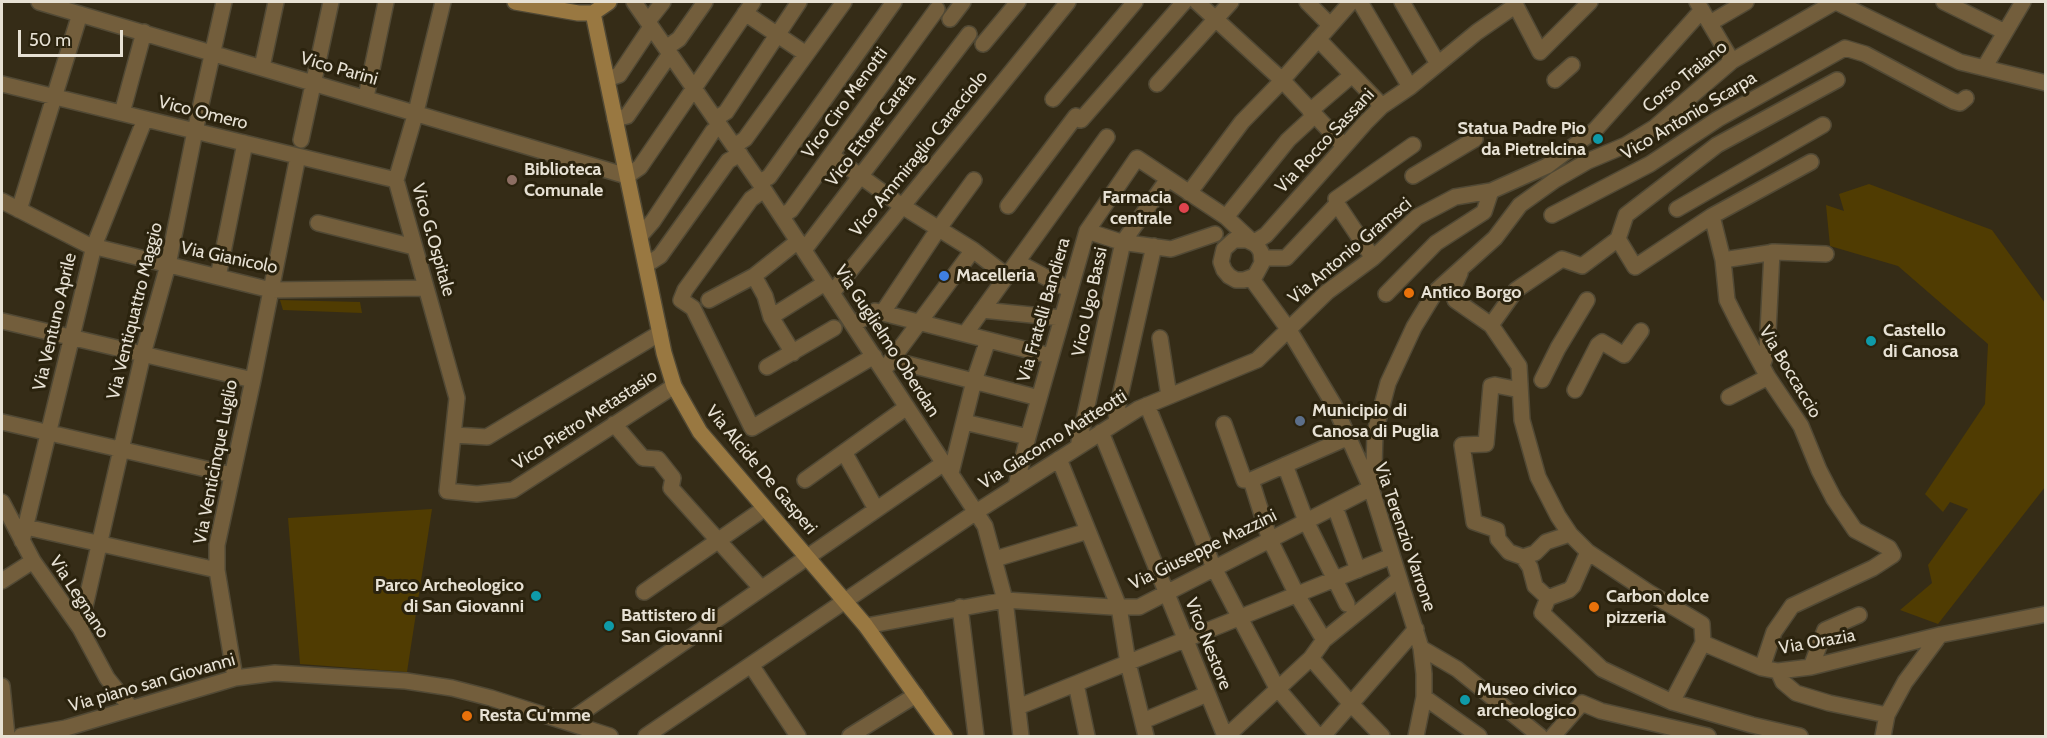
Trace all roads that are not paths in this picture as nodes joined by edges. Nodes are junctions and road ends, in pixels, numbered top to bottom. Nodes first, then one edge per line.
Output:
1 (39, 2) edge
2 (224, 2) edge
3 (276, 2) edge
4 (332, 2) edge
5 (386, 2) edge
6 (443, 2) edge
7 (515, 2) edge
8 (609, 2) edge
9 (634, 2) edge
10 (663, 2) edge
11 (705, 2) edge
12 (799, 2) edge
13 (844, 2) edge
14 (894, 2) edge
15 (963, 2) edge
16 (1018, 2) edge
17 (1068, 2) edge
18 (1134, 2) edge
19 (1184, 2) edge
20 (1197, 2) edge
21 (1231, 2) edge
22 (1307, 2) edge
23 (1351, 2) edge
24 (1360, 2) edge
25 (1402, 2) edge
26 (1590, 2) edge
27 (1746, 2) edge
28 (1836, 2) edge
29 (1944, 2) edge
30 (2023, 2) edge
31 (1515, 3) edge
32 (749, 7) edge
33 (937, 9) dead end
34 (1703, 12) edge
35 (593, 13) junction
36 (80, 14) junction
37 (950, 19) dead end
38 (1215, 19) junction
39 (650, 24) junction
40 (1330, 25) junction
41 (144, 32) junction
42 (2005, 32) junction
43 (777, 34) junction
44 (969, 34) dead end
45 (1318, 39) junction
46 (983, 45) dead end
47 (668, 51) junction
48 (212, 52) junction
49 (806, 54) junction
50 (1732, 61) junction
51 (1438, 64) junction
52 (1572, 66) dead end
53 (262, 67) junction
54 (1984, 68) junction
55 (1352, 75) junction
56 (607, 79) junction
57 (1281, 80) junction
58 (1555, 80) dead end
59 (1837, 80) dead end
60 (315, 82) junction
61 (2046, 83) edge
62 (2, 84) edge
63 (1157, 84) dead end
64 (693, 87) junction
65 (1410, 87) junction
66 (55, 97) junction
67 (366, 97) junction
68 (1966, 98) dead end
69 (1053, 99) dead end
70 (1382, 106) junction
71 (416, 112) junction
72 (122, 113) junction
73 (1312, 113) junction
74 (145, 119) junction
75 (615, 119) junction
76 (718, 123) junction
77 (1823, 125) dead end
78 (195, 131) junction
79 (1107, 137) dead end
80 (1475, 140) dead end
81 (245, 143) junction
82 (1575, 144) junction
83 (1413, 145) dead end
84 (1344, 146) junction
85 (299, 148) junction
86 (737, 150) junction
87 (831, 155) junction
88 (1588, 161) junction
89 (1811, 162) dead end
90 (1547, 166) junction
91 (861, 176) junction
92 (1413, 176) dead end
93 (627, 177) junction
94 (1168, 179) junction
95 (396, 180) junction
96 (974, 180) dead end
97 (1555, 180) junction
98 (761, 186) junction
99 (1507, 186) junction
100 (1491, 191) junction
101 (1189, 193) junction
102 (2, 201) edge
103 (1205, 204) junction
104 (1337, 204) junction
105 (1520, 205) junction
106 (902, 206) junction
107 (1008, 206) dead end
108 (19, 210) junction
109 (1677, 210) dead end
110 (1552, 215) dead end
111 (782, 216) junction
112 (1712, 216) junction
113 (1226, 218) junction
114 (318, 223) dead end
115 (939, 228) junction
116 (1087, 231) junction
117 (1215, 234) junction
118 (640, 236) junction
119 (1618, 238) junction
120 (1123, 242) junction
121 (1253, 243) junction
122 (94, 246) junction
123 (801, 246) junction
124 (1154, 246) junction
125 (414, 247) junction
126 (973, 250) junction
127 (1772, 252) junction
128 (1826, 254) dead end
129 (1221, 255) junction
130 (1262, 258) junction
131 (1372, 258) junction
132 (1723, 260) junction
133 (1017, 262) junction
134 (168, 265) junction
135 (646, 265) junction
136 (1463, 268) junction
137 (754, 276) junction
138 (1007, 276) junction
139 (218, 277) junction
140 (1251, 278) junction
141 (426, 288) junction
142 (829, 288) junction
143 (271, 290) junction
144 (1070, 290) junction
145 (1386, 294) dead end
146 (709, 300) dead end
147 (1587, 300) dead end
148 (982, 310) junction
149 (883, 312) junction
150 (771, 317) junction
151 (1062, 318) junction
152 (2, 321) edge
153 (921, 322) junction
154 (853, 325) junction
155 (1491, 325) junction
156 (834, 328) dead end
157 (1289, 330) junction
158 (1641, 331) dead end
159 (660, 333) junction
160 (965, 334) junction
161 (71, 338) junction
162 (1160, 338) dead end
163 (988, 340) junction
164 (793, 353) junction
165 (143, 354) junction
166 (874, 356) junction
167 (1051, 356) junction
168 (888, 366) junction
169 (767, 367) dead end
170 (1765, 372) junction
171 (253, 380) junction
172 (1542, 380) dead end
173 (974, 381) junction
174 (674, 386) junction
175 (1520, 390) junction
176 (1575, 390) dead end
177 (1168, 396) junction
178 (1729, 397) dead end
179 (1039, 398) junction
180 (1147, 405) junction
181 (907, 407) junction
182 (2, 422) edge
183 (964, 422) junction
184 (1116, 423) junction
185 (614, 424) junction
186 (1224, 424) dead end
187 (1101, 432) junction
188 (49, 433) junction
189 (454, 435) junction
190 (1028, 437) junction
191 (1349, 437) junction
192 (1078, 447) junction
193 (122, 450) junction
194 (844, 452) junction
195 (1059, 459) junction
196 (1285, 465) junction
197 (947, 468) junction
198 (232, 475) junction
199 (805, 480) dead end
200 (1251, 480) junction
201 (1016, 486) junction
202 (1371, 488) junction
203 (447, 491) joint
204 (2, 502) edge
205 (1335, 507) junction
206 (765, 508) junction
207 (876, 509) junction
208 (976, 512) junction
209 (1306, 521) junction
210 (1088, 531) junction
211 (24, 534) junction
212 (1570, 534) junction
213 (1270, 540) junction
214 (717, 541) junction
215 (100, 543) junction
216 (1588, 552) junction
217 (807, 556) junction
218 (1392, 556) junction
219 (1523, 557) junction
220 (994, 559) junction
221 (33, 561) junction
222 (1214, 568) junction
223 (217, 570) junction
224 (1358, 570) junction
225 (1334, 579) junction
226 (1399, 579) junction
227 (2, 581) edge
228 (761, 588) junction
229 (644, 592) dead end
230 (1166, 593) junction
231 (1297, 595) junction
232 (1548, 598) junction
233 (1005, 600) junction
234 (844, 601) junction
235 (1347, 604) dead end
236 (960, 607) junction
237 (1119, 607) junction
238 (2046, 614) edge
239 (1859, 615) dead end
240 (1240, 618) junction
241 (866, 626) junction
242 (80, 628) junction
243 (1416, 629) junction
244 (1940, 635) junction
245 (1184, 640) junction
246 (1324, 640) junction
247 (1704, 643) junction
248 (1421, 648) junction
249 (1311, 658) junction
250 (1128, 663) junction
251 (751, 665) junction
252 (1811, 667) junction
253 (1762, 668) junction
254 (1778, 670) junction
255 (235, 678) junction
256 (1076, 684) junction
257 (2, 686) edge
258 (1277, 688) junction
259 (1207, 694) junction
260 (916, 695) junction
261 (1424, 697) junction
262 (1672, 702) junction
263 (1351, 704) junction
264 (1018, 707) junction
265 (131, 708) junction
266 (1887, 715) junction
267 (1143, 721) junction
268 (568, 722) junction
269 (940, 735) edge
270 (7, 736) edge
271 (21, 736) edge
272 (610, 736) edge
273 (646, 736) edge
274 (798, 736) edge
275 (850, 736) edge
276 (976, 736) edge
277 (1021, 736) edge
278 (1087, 736) edge
279 (1146, 736) edge
280 (1226, 736) edge
281 (1321, 736) edge
282 (1382, 736) edge
283 (1416, 736) edge
284 (1479, 736) edge
285 (1540, 736) edge
286 (1553, 736) edge
287 (1708, 736) edge
288 (1800, 736) edge
289 (1883, 736) edge

1 - 36 street, Vico Parini
2 - 48 street, Via Ventiquattro Maggio
3 - 53 street
4 - 60 street, Via Venticinque Luglio
5 - 67 street
6 - 71 street, Vico G.Ospitale
7 - 35 street
8 - 35 street
9 - 39 street, Via Guglielmo Oberdan
10 - 39 street
11 - 47 street
12 - 43 street
13 - 49 street
14 - 98 street
15 - 37 street
16 - 46 street
17 - 106 street, Vico Ammiraglio Caracciolo
18 - 69 street
19 - 107 street
20 - 38 street
21 - 38 street
22 - 40 street
23 - 40 street
24 - 65 street
25 - 51 street
26 - 31 street
27 - 34 street, Via Antonio Gramsci
28 - 50 street, Corso Traiano
28 - 54 street
29 - 42 street
30 - 42 street
31 - 51 street, Via Rocco Sassani
32 - 43 street
32 - 64 street
33 - 87 street, Vico Ciro Menotti
34 - 50 street
34 - 82 street, Via Antonio Gramsci
35 - 56 street, Via Alcide De Gasperi
36 - 41 street, Vico Parini
36 - 66 street
38 - 57 street
38 - 63 street
39 - 47 street, Via Guglielmo Oberdan
39 - 56 street
40 - 45 street
41 - 48 street, Vico Parini
41 - 72 street
42 - 54 street
43 - 49 street
43 - 76 street
44 - 91 street, Vico Ettore Carafa
45 - 55 street
45 - 57 street
47 - 64 street, Via Guglielmo Oberdan
47 - 75 street
48 - 53 street, Vico Parini
48 - 78 street, Via Ventiquattro Maggio
49 - 86 street
50 - 88 street, Corso Traiano
51 - 65 street, Via Rocco Sassani
52 - 58 street
53 - 60 street, Vico Parini
54 - 61 street
55 - 70 street
55 - 73 street
56 - 75 street, Via Alcide De Gasperi
57 - 73 street
57 - 101 street
59 - 119 street
60 - 67 street, Vico Parini
60 - 85 street, Via Venticinque Luglio
62 - 66 street, Vico Omero
64 - 76 street, Via Guglielmo Oberdan
64 - 93 street
65 - 70 street, Via Rocco Sassani
66 - 72 street, Vico Omero
66 - 108 street
67 - 71 street, Vico Parini
68 - 110 street, Vico Antonio Scarpa
70 - 84 street, Via Rocco Sassani
71 - 93 street, Vico Parini
71 - 95 street, Vico G.Ospitale
72 - 74 street, Vico Omero
73 - 84 street
73 - 113 street
74 - 78 street, Vico Omero
74 - 122 street, Via Ventuno Aprile
75 - 93 street, Via Alcide De Gasperi
76 - 86 street, Via Guglielmo Oberdan
76 - 118 street
77 - 109 street
78 - 81 street, Vico Omero
78 - 134 street, Via Ventiquattro Maggio
79 - 133 street
80 - 92 street
81 - 85 street, Vico Omero
81 - 139 street
82 - 88 street
82 - 90 street, Via Antonio Gramsci
83 - 104 street
84 - 121 street, Via Rocco Sassani
85 - 95 street, Vico Omero
85 - 143 street, Via Venticinque Luglio
86 - 98 street, Via Guglielmo Oberdan
86 - 135 street
87 - 91 street
87 - 111 street, Vico Ciro Menotti
88 - 97 street, Corso Traiano
89 - 112 street
90 - 97 street
90 - 99 street, Via Antonio Gramsci
91 - 106 street
91 - 123 street, Vico Ettore Carafa
93 - 118 street, Via Alcide De Gasperi
94 - 101 street
94 - 116 street, Via Fratelli Bandiera
94 - 120 street, Vico Ugo Bassi
95 - 125 street, Vico G.Ospitale
96 - 115 street
97 - 105 street, Corso Traiano
98 - 111 street, Via Guglielmo Oberdan
98 - 166 street
99 - 100 street, Via Antonio Gramsci
99 - 105 street
100 - 131 street, Via Antonio Gramsci
100 - 145 street
101 - 103 street
102 - 108 street, Via Gianicolo
103 - 113 street
103 - 117 street
104 - 130 street
104 - 131 street
105 - 136 street, Corso Traiano
106 - 115 street
106 - 142 street, Vico Ammiraglio Caracciolo
108 - 122 street, Via Gianicolo
111 - 123 street, Via Guglielmo Oberdan
112 - 119 street
112 - 132 street, Via Boccaccio
113 - 121 street
114 - 125 street
115 - 126 street
115 - 149 street
116 - 120 street
116 - 144 street, Via Fratelli Bandiera
117 - 124 street
117 - 129 street
118 - 135 street, Via Alcide De Gasperi
119 - 155 street
120 - 124 street
120 - 192 street, Vico Ugo Bassi
121 - 129 street
121 - 130 street
122 - 134 street, Via Gianicolo
122 - 161 street, Via Ventuno Aprile
123 - 137 street, Vico Ettore Carafa
123 - 142 street, Via Guglielmo Oberdan
124 - 184 street
125 - 141 street, Vico G.Ospitale
126 - 138 street
126 - 153 street
127 - 128 street
127 - 132 street
127 - 170 street
129 - 140 street
130 - 140 street
131 - 157 street, Via Antonio Gramsci
132 - 170 street, Via Boccaccio
133 - 138 street
133 - 144 street
134 - 139 street, Via Gianicolo
134 - 165 street, Via Ventiquattro Maggio
135 - 159 street, Via Alcide De Gasperi
136 - 155 street
136 - 202 street, Corso Traiano
137 - 146 street, Vico Ettore Carafa
137 - 150 street
138 - 148 street
139 - 143 street, Via Gianicolo
140 - 157 street, Via Terenzio Varrone
141 - 143 street, Via Gianicolo
141 - 189 street, Vico G.Ospitale
142 - 150 street, Vico Ammiraglio Caracciolo
142 - 154 street, Via Guglielmo Oberdan
143 - 171 street, Via Venticinque Luglio
144 - 151 street, Via Fratelli Bandiera
147 - 172 street
148 - 151 street
148 - 160 street
149 - 153 street
149 - 154 street
150 - 164 street
151 - 167 street, Via Fratelli Bandiera
152 - 161 street
153 - 160 street
153 - 168 street
154 - 166 street, Via Guglielmo Oberdan
155 - 175 street
156 - 164 street
157 - 177 street, Via Giacomo Matteotti
157 - 191 street, Via Terenzio Varrone
158 - 176 street
159 - 174 street, Via Alcide De Gasperi
159 - 189 street
160 - 163 street
161 - 165 street
161 - 188 street, Via Ventuno Aprile
162 - 177 street
163 - 167 street
163 - 173 street
164 - 169 street
165 - 171 street
165 - 193 street, Via Ventiquattro Maggio
166 - 168 street, Via Guglielmo Oberdan
167 - 179 street, Via Fratelli Bandiera
168 - 173 street
168 - 181 street, Via Guglielmo Oberdan
170 - 178 street
170 - 253 street, Via Boccaccio
171 - 198 street, Via Venticinque Luglio
173 - 179 street
173 - 183 street
174 - 185 street, Vico Pietro Metastasio
174 - 206 street, Via Alcide De Gasperi
175 - 212 street
175 - 219 street
177 - 180 street, Via Giacomo Matteotti
179 - 190 street, Via Fratelli Bandiera
180 - 184 street, Via Giacomo Matteotti
180 - 222 street
181 - 194 street
181 - 197 street, Via Guglielmo Oberdan
182 - 188 street
183 - 190 street
183 - 197 street
184 - 187 street, Via Giacomo Matteotti
185 - 203 street, Vico Pietro Metastasio
185 - 214 street
186 - 200 street
187 - 192 street, Via Giacomo Matteotti
187 - 230 street, Vico Nestore
188 - 193 street
188 - 211 street, Via Ventuno Aprile
189 - 203 street, Vico G.Ospitale
190 - 201 street, Via Fratelli Bandiera
191 - 196 street
191 - 202 street, Via Terenzio Varrone
192 - 195 street, Via Giacomo Matteotti
193 - 198 street
193 - 215 street, Via Ventiquattro Maggio
194 - 199 street
194 - 207 street
195 - 201 street, Via Giacomo Matteotti
195 - 210 street
196 - 200 street
196 - 209 street
197 - 207 street
197 - 208 street, Via Guglielmo Oberdan
198 - 223 street, Via Venticinque Luglio
200 - 213 street
201 - 208 street, Via Giacomo Matteotti
202 - 205 street, Via Giuseppe Mazzini
202 - 218 street, Via Terenzio Varrone
204 - 211 street, Via Legnano
205 - 209 street, Via Giuseppe Mazzini
205 - 224 street
206 - 214 street
206 - 217 street, Via Alcide De Gasperi
207 - 217 street
208 - 220 street, Via Guglielmo Oberdan
208 - 234 street, Via Giacomo Matteotti
209 - 213 street, Via Giuseppe Mazzini
209 - 225 street
210 - 220 street
210 - 237 street
211 - 215 street
211 - 221 street, Via Legnano
212 - 216 street
212 - 219 street
213 - 222 street, Via Giuseppe Mazzini
213 - 231 street
214 - 228 street
214 - 229 street
215 - 223 street
215 - 242 street, Via Ventiquattro Maggio
216 - 232 street
216 - 247 street
217 - 228 street
217 - 234 street, Via Alcide De Gasperi
218 - 224 street
218 - 226 street, Via Terenzio Varrone
219 - 232 street
220 - 233 street, Via Guglielmo Oberdan
221 - 227 street
221 - 242 street, Via Legnano
222 - 230 street, Via Giuseppe Mazzini
222 - 240 street
223 - 255 street, Via Venticinque Luglio
224 - 225 street
225 - 231 street
225 - 235 street
226 - 243 street, Via Terenzio Varrone
226 - 246 street
228 - 268 street
230 - 237 street, Via Giuseppe Mazzini
230 - 245 street, Vico Nestore
231 - 240 street
231 - 246 street
232 - 262 street
233 - 236 street, Via Giuseppe Mazzini
233 - 237 street, Via Giuseppe Mazzini
233 - 264 street, Via Guglielmo Oberdan
234 - 241 street, Via Alcide De Gasperi
234 - 251 street, Via Giacomo Matteotti
236 - 241 street, Via Giuseppe Mazzini
236 - 276 street
237 - 250 street
238 - 244 street, Via Orazia
239 - 252 street
240 - 245 street
240 - 258 street
241 - 260 street, Via Alcide De Gasperi
242 - 265 street, Via Legnano
243 - 248 street, Via Terenzio Varrone
243 - 263 street
244 - 252 street, Via Orazia
244 - 266 street
245 - 250 street
245 - 259 street, Vico Nestore
246 - 249 street
247 - 253 street, Via Orazia
247 - 262 street
248 - 261 street, Via Terenzio Varrone
248 - 285 street
249 - 258 street
249 - 263 street
250 - 256 street
250 - 267 street
251 - 273 street, Via Giacomo Matteotti
251 - 274 street
252 - 254 street, Via Orazia
253 - 254 street, Via Orazia
254 - 266 street
255 - 265 street, Via piano san Giovanni
255 - 268 street, Via piano san Giovanni
256 - 264 street
256 - 278 street
257 - 270 street
258 - 280 street
258 - 281 street
259 - 267 street
259 - 280 street, Vico Nestore
260 - 269 street, Via Alcide De Gasperi
260 - 275 street
261 - 283 street, Via Terenzio Varrone
261 - 284 street
262 - 288 street
263 - 281 street
263 - 282 street
264 - 277 street, Via Guglielmo Oberdan
265 - 271 street, Via piano san Giovanni
266 - 289 street
267 - 279 street
268 - 272 street, Via piano san Giovanni
286 - 287 street

